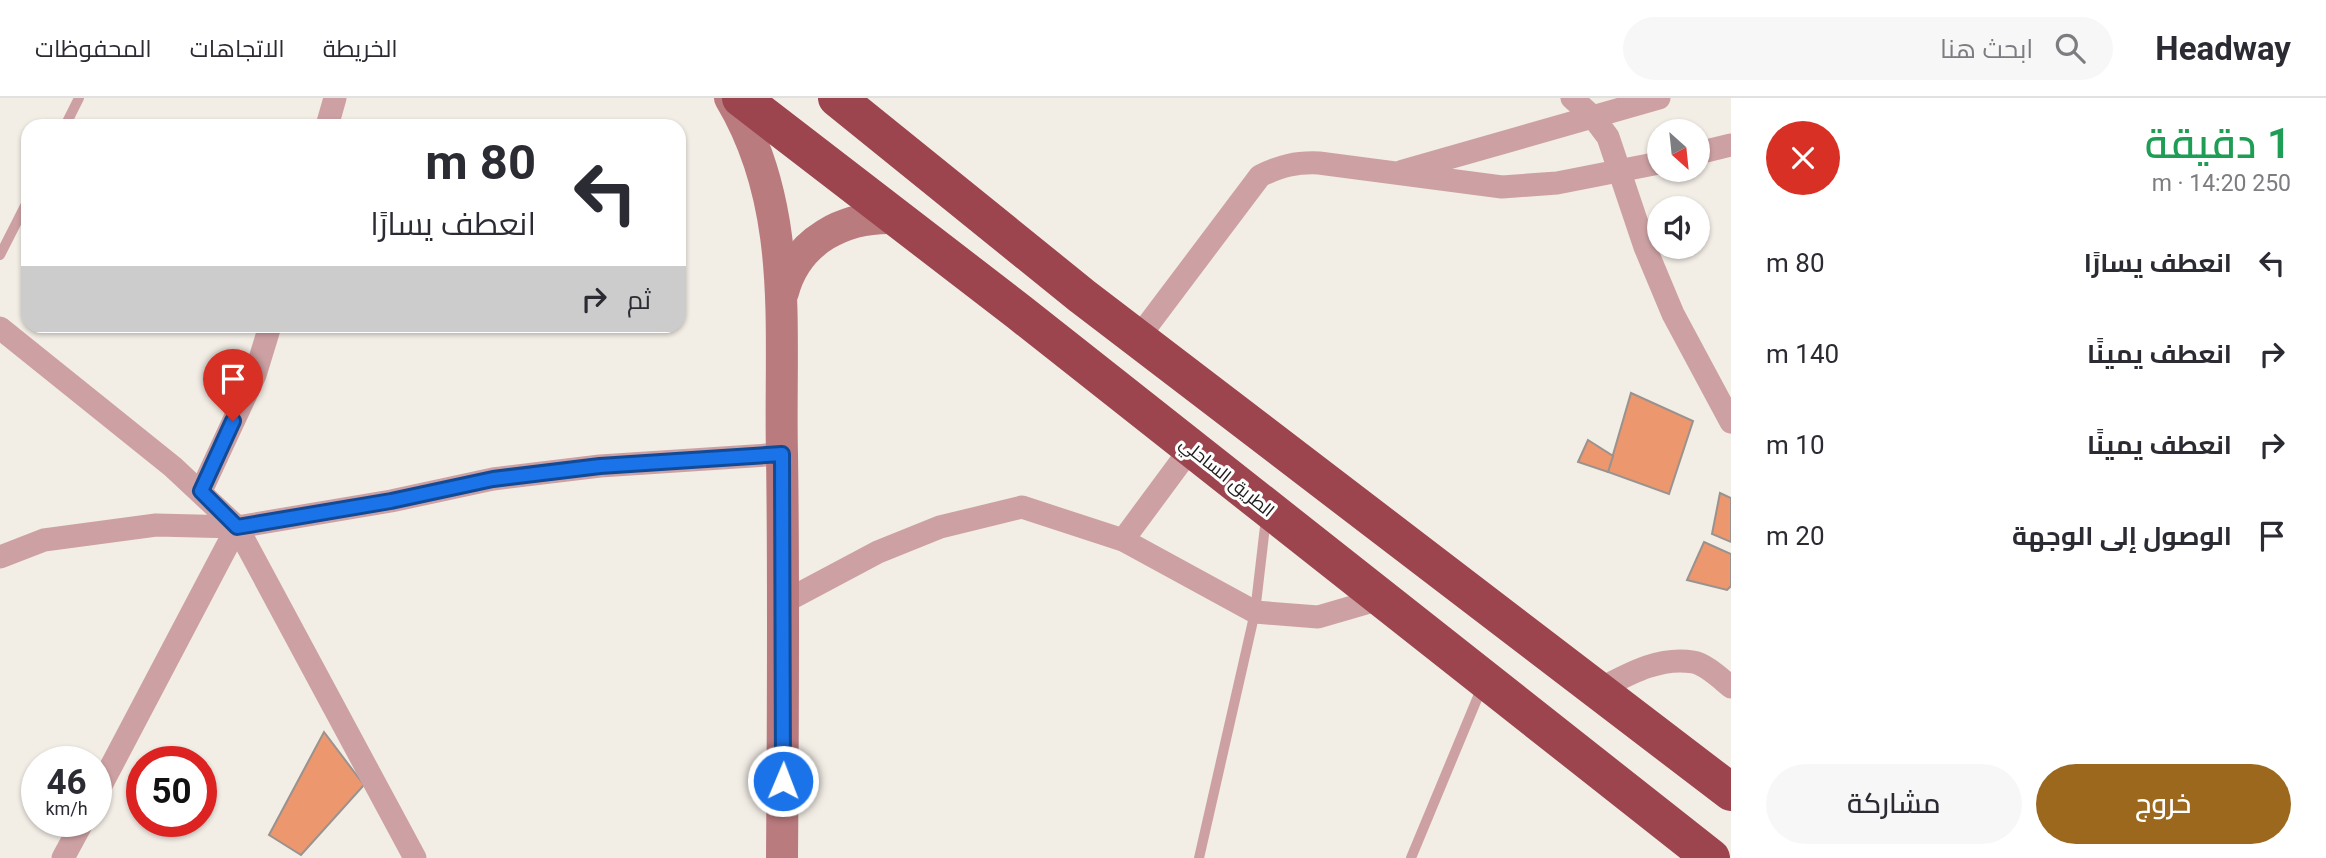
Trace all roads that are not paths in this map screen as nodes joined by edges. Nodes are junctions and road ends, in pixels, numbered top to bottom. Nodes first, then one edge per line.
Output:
1 (79, 98) edge
2 (335, 98) edge
3 (730, 98) edge
4 (741, 98) edge
5 (837, 98) edge
6 (1572, 98) edge
7 (1659, 98) edge
8 (858, 110) edge
9 (1593, 117) junction
10 (68, 119) edge
11 (329, 119) edge
12 (1731, 145) edge
13 (1710, 150) edge
14 (1647, 166) edge
15 (1620, 172) junction
16 (1393, 174) junction
17 (21, 214) edge
18 (895, 218) junction
19 (0, 255) edge
20 (780, 304) junction
21 (268, 333) edge
22 (2, 334) edge
23 (1138, 338) junction
24 (1731, 422) edge
25 (1191, 448) junction
26 (782, 454) junction
27 (201, 491) junction
28 (1267, 509) junction
29 (237, 527) junction
30 (1123, 540) junction
31 (3, 561) edge
32 (1380, 599) junction
33 (784, 602) junction
34 (1255, 612) junction
35 (1485, 681) junction
36 (1731, 687) edge
37 (1598, 690) junction
38 (112, 765) edge
39 (1731, 792) edge
40 (74, 837) edge
41 (63, 858) edge
42 (415, 858) edge
43 (782, 858) edge
44 (1199, 858) edge
45 (1411, 858) edge
46 (1712, 858) edge

1 - 10 lane
2 - 11 street
3 - 20 main road
4 - 18 highway, الطريق الساحلي
5 - 8 highway
6 - 9 street
7 - 9 street
8 - 23 highway
9 - 15 street
9 - 16 street
12 - 13 street
14 - 15 street
15 - 16 street
15 - 24 street
16 - 23 street
17 - 19 lane
18 - 20 main road
18 - 25 highway, الطريق الساحلي
20 - 26 main road
21 - 27 street
22 - 27 street
23 - 37 highway
25 - 28 highway, الطريق الساحلي
25 - 30 street
26 - 29 street
26 - 33 main road
27 - 29 street
28 - 32 highway, الطريق الساحلي
28 - 34 lane
29 - 31 street
29 - 38 street
29 - 42 street
30 - 33 street
30 - 34 street
32 - 34 street
32 - 35 highway, الطريق الساحلي
33 - 43 main road
34 - 44 lane
35 - 45 lane
35 - 46 highway, الطريق الساحلي
36 - 37 street
37 - 39 highway
40 - 41 street

